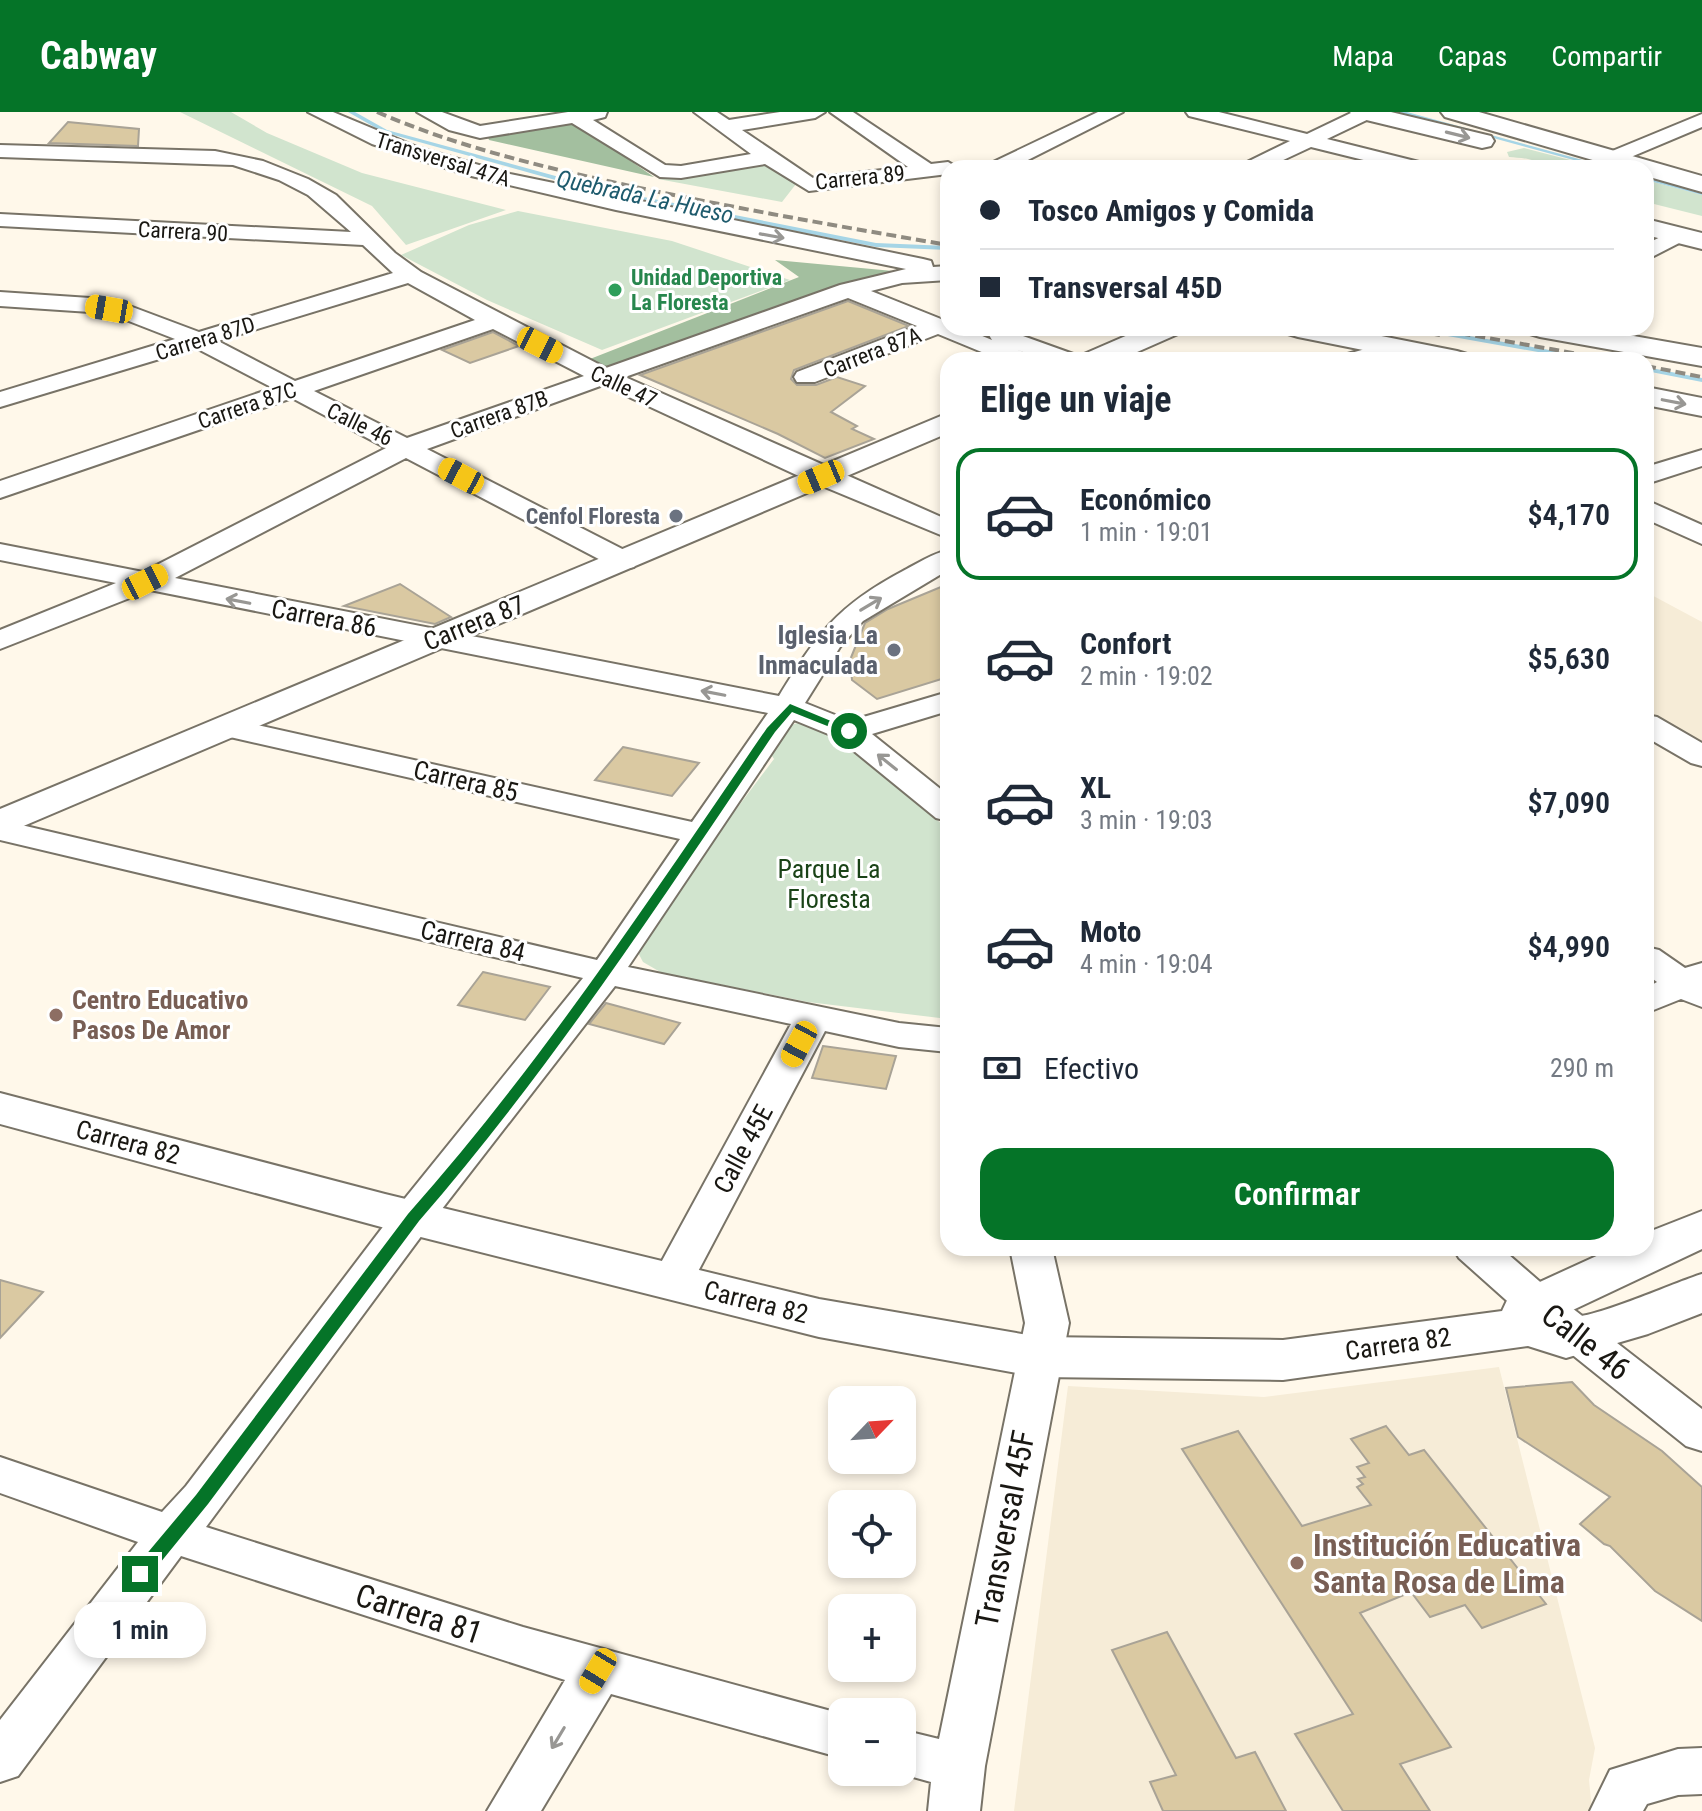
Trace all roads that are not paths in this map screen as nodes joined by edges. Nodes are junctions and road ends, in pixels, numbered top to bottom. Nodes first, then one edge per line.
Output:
1 (318, 112) edge
2 (427, 112) edge
3 (603, 112) edge
4 (704, 112) edge
5 (815, 112) edge
6 (840, 112) edge
7 (1113, 112) edge
8 (1196, 112) edge
9 (1364, 112) edge
10 (1453, 112) edge
11 (1551, 112) edge
12 (576, 117) junction
13 (1702, 120) edge
14 (724, 127) junction
15 (1309, 140) junction
16 (1503, 140) junction
17 (0, 151) edge
18 (34, 153) junction
19 (768, 157) junction
20 (1612, 158) junction
21 (1013, 160) edge
22 (1267, 160) edge
23 (1388, 160) edge
24 (1619, 160) edge
25 (940, 168) edge
26 (925, 169) junction
27 (1654, 170) edge
28 (11, 171) dead end
29 (1702, 184) edge
30 (0, 220) edge
31 (1654, 229) edge
32 (296, 237) junction
33 (1690, 238) edge
34 (366, 239) junction
35 (1654, 250) edge
36 (388, 260) junction
37 (940, 270) edge
38 (940, 273) edge
39 (411, 275) junction
40 (858, 286) junction
41 (0, 299) edge
42 (940, 319) edge
43 (494, 321) junction
44 (940, 321) edge
45 (975, 336) edge
46 (1005, 336) edge
47 (1150, 336) edge
48 (1340, 336) edge
49 (1585, 336) edge
50 (198, 340) junction
51 (1397, 347) junction
52 (1006, 352) edge
53 (1046, 352) edge
54 (1112, 352) edge
55 (1380, 352) edge
56 (1420, 352) edge
57 (1702, 357) edge
58 (603, 377) junction
59 (806, 377) dead end
60 (0, 378) edge
61 (56, 382) junction
62 (290, 390) junction
63 (1654, 398) edge
64 (0, 400) edge
65 (1702, 407) edge
66 (940, 425) edge
67 (407, 447) junction
68 (1702, 458) edge
69 (1654, 473) edge
70 (821, 477) junction
71 (0, 490) edge
72 (1654, 512) edge
73 (940, 527) edge
74 (1702, 536) edge
75 (0, 552) edge
76 (624, 561) junction
77 (940, 563) edge
78 (145, 582) junction
79 (434, 639) junction
80 (0, 640) edge
81 (940, 703) edge
82 (790, 708) junction
83 (230, 728) junction
84 (1654, 729) edge
85 (849, 731) junction
86 (1702, 756) edge
87 (940, 805) edge
88 (0, 824) edge
89 (0, 830) edge
90 (701, 834) junction
91 (1654, 962) edge
92 (606, 973) junction
93 (1696, 984) edge
94 (1654, 999) edge
95 (813, 1018) junction
96 (940, 1039) edge
97 (0, 1108) edge
98 (413, 1217) junction
99 (1702, 1228) edge
100 (1033, 1256) edge
101 (1482, 1256) edge
102 (672, 1281) junction
103 (1702, 1293) edge
104 (1549, 1323) junction
105 (1039, 1357) junction
106 (1702, 1434) edge
107 (0, 1475) edge
108 (170, 1535) junction
109 (598, 1671) junction
110 (828, 1732) edge
111 (0, 1760) edge
112 (916, 1762) edge
113 (1702, 1771) edge
114 (956, 1789) edge
115 (1622, 1799) edge
116 (513, 1811) edge

1 -> 37 street, Transversal 47A
2 - 12 street
3 - 12 street
4 - 14 street
5 - 14 street
6 - 26 street
7 - 21 street
8 - 15 street
9 - 15 street
9 -> 16 street
10 - 16 street
11 - 16 street
12 - 19 street
13 - 20 street
14 - 19 street
15 - 22 street
15 - 23 street
16 - 20 street
17 - 18 street, Calle 47
18 - 28 street
18 - 34 street, Calle 47
19 - 26 street, Carrera 89
20 - 24 street
25 - 26 street, Carrera 89
27 - 29 street
30 - 32 street, Carrera 90
31 - 33 street
32 - 34 street, Carrera 90
32 - 36 street
33 - 35 street
34 - 36 street, Calle 47
36 - 39 street, Calle 47
38 - 40 street, Carrera 87B
39 - 43 street, Calle 47
39 - 50 street, Carrera 87D
40 - 42 street
40 - 58 street, Carrera 87B
41 - 50 street, Calle 46
43 - 58 street, Calle 47
43 - 62 street, Carrera 87C
44 - 59 street, Carrera 87A
45 - 52 street
46 - 53 street
47 - 54 street
48 - 51 street
49 - 57 street
50 - 61 street, Carrera 87D
50 - 62 street, Calle 46
51 - 55 street
51 - 56 street
58 - 67 street, Carrera 87B
58 - 70 street, Calle 47
60 - 61 street
61 - 64 street, Carrera 87D
62 - 67 street, Calle 46
62 - 71 street, Carrera 87C
63 -> 65 street
66 - 70 street, Carrera 87
67 - 76 street, Calle 46
67 - 78 street, Carrera 87B
68 - 69 street
70 - 73 street, Calle 47
70 - 76 street, Carrera 87
72 - 74 street
75 - 78 street, Carrera 86
76 - 79 street, Carrera 87
82 -> 77 street
79 -> 78 street, Carrera 86
78 - 80 street, Carrera 87B
82 -> 79 street, Carrera 86
79 - 83 street, Carrera 87
81 - 85 street
82 - 85 street
82 - 90 street
83 - 88 street, Carrera 87
83 - 90 street, Carrera 85
84 - 86 street
87 -> 85 street
89 - 92 street, Carrera 84
90 - 92 street
91 - 93 street
92 - 95 street, Carrera 84
92 - 98 street
93 - 94 street
95 - 96 street, Carrera 84
95 - 102 street, Calle 45E
97 - 98 street, Carrera 82
98 - 102 street, Carrera 82
98 - 108 street
99 - 104 street, Carrera 82
100 - 105 street, Transversal 45F
101 - 104 street, Calle 46
102 - 105 street, Carrera 82
103 - 104 street, Carrera 82
104 - 105 street, Carrera 82
104 - 106 street, Calle 46
105 - 114 street, Transversal 45F
107 - 108 street, Carrera 81
108 - 109 street, Carrera 81
108 - 111 street
109 - 110 street, Carrera 81
109 -> 116 street
112 - 114 street
113 - 115 street

